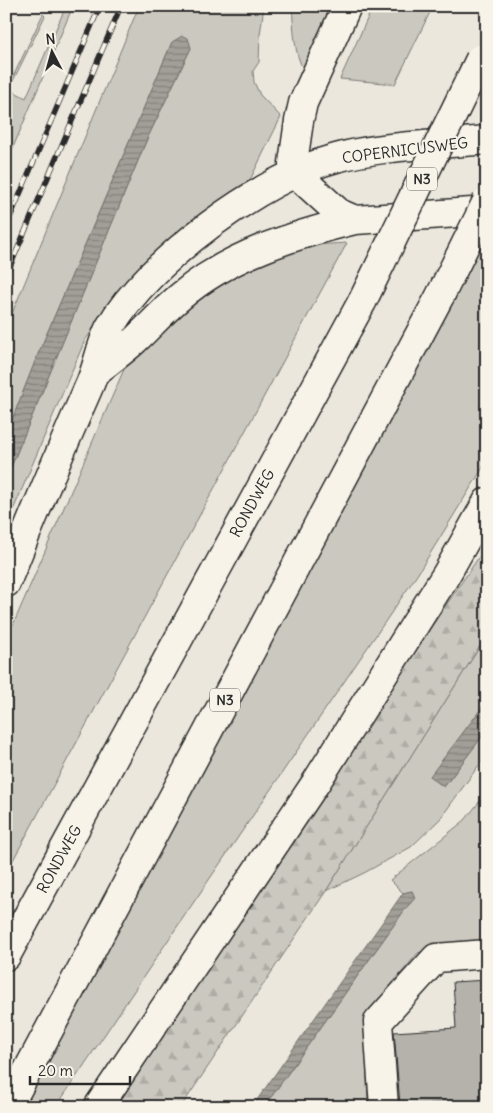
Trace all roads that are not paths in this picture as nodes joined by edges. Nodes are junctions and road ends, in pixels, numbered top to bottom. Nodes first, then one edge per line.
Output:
1 (347, 6) edge
2 (484, 52) edge
3 (487, 140) edge
4 (295, 173) junction
5 (487, 201) edge
6 (487, 211) edge
7 (355, 220) junction
8 (95, 372) junction
9 (487, 502) edge
10 (6, 583) edge
11 (487, 954) edge
12 (6, 956) edge
13 (8, 1107) edge
14 (98, 1107) edge
15 (384, 1107) edge

1 - 4 main road
2 - 12 main road, RONDWEG / N3, bridge
3 - 4 main road, COPERNICUSWEG
4 - 7 main road
4 - 8 main road, COPERNICUSWEG
5 - 13 main road, N3, bridge
6 - 7 main road
7 - 8 main road
8 - 10 main road, COPERNICUSWEG
9 - 14 main road
11 - 15 main road

